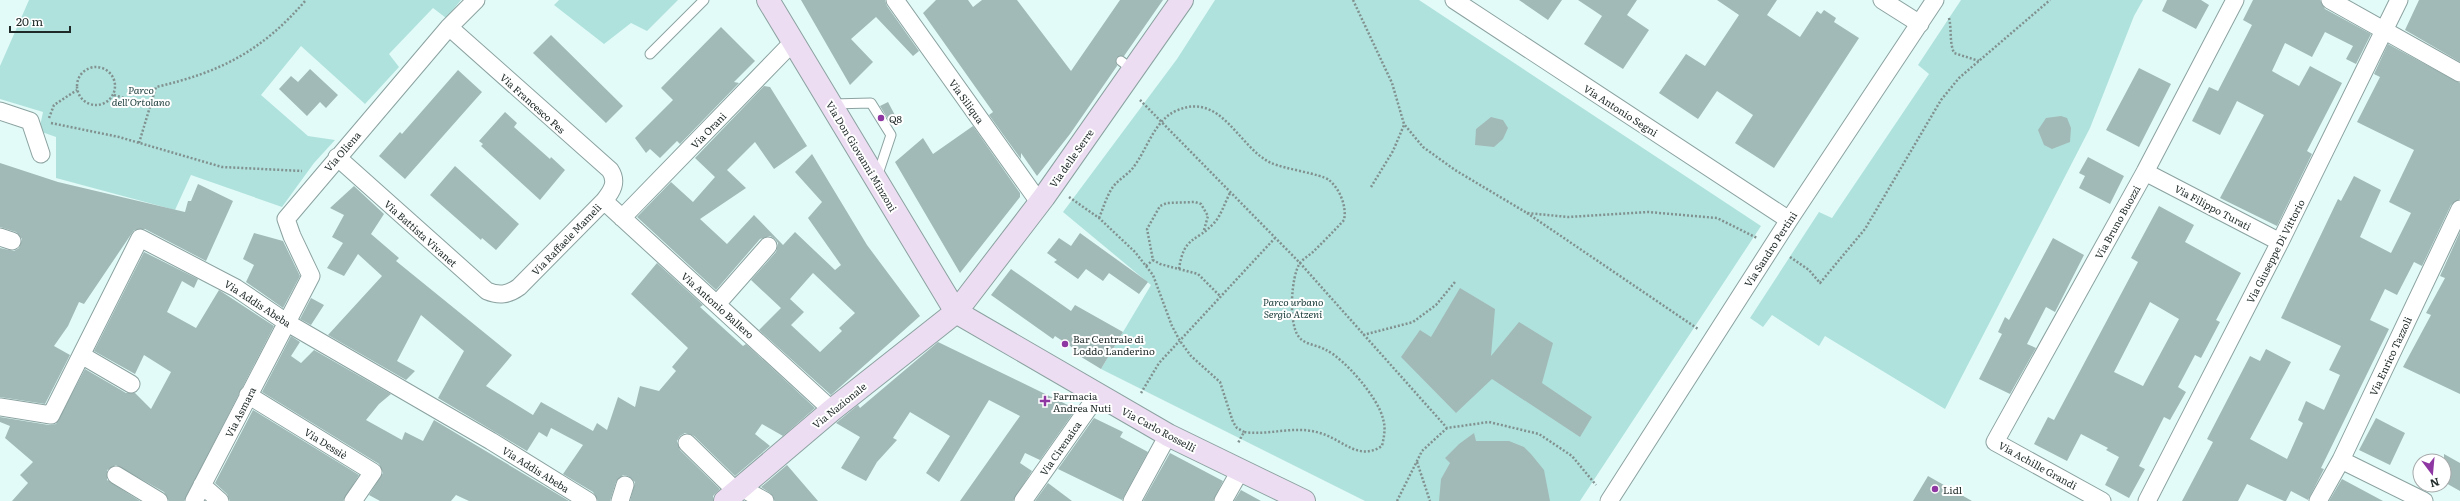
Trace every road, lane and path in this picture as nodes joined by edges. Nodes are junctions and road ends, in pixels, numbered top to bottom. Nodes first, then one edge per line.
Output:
1 (306, 0) edge
2 (476, 0) edge
3 (704, 0) edge
4 (768, 0) edge
5 (895, 0) edge
6 (1182, 0) edge
7 (1353, 0) edge
8 (1454, 0) edge
9 (1882, 0) edge
10 (1935, 0) edge
11 (2050, 0) edge
12 (2235, 0) edge
13 (2330, 0) edge
14 (2399, 0) edge
15 (1949, 18) dead end
16 (1920, 24) junction
17 (449, 27) junction
18 (2384, 30) junction
19 (793, 42) junction
20 (650, 54) dead end
21 (1979, 61) junction
22 (2460, 73) edge
23 (77, 90) junction
24 (114, 95) junction
25 (1140, 100) dead end
26 (831, 104) junction
27 (150, 106) junction
28 (0, 111) edge
29 (1162, 123) junction
30 (1404, 124) junction
31 (138, 143) junction
32 (41, 154) dead end
33 (337, 158) junction
34 (324, 172) junction
35 (2146, 172) junction
36 (876, 180) junction
37 (614, 181) joint
38 (1371, 187) dead end
39 (1230, 193) junction
40 (1068, 196) dead end
41 (604, 201) junction
42 (1039, 202) junction
43 (2460, 209) edge
44 (1527, 213) junction
45 (622, 218) junction
46 (1099, 218) junction
47 (1789, 220) junction
48 (1204, 230) junction
49 (1275, 238) junction
50 (1758, 238) dead end
51 (2280, 242) junction
52 (768, 246) dead end
53 (1790, 257) dead end
54 (1153, 260) junction
55 (1300, 263) junction
56 (1146, 266) junction
57 (1179, 269) junction
58 (1455, 282) dead end
59 (512, 292) joint
60 (1221, 297) junction
61 (717, 304) junction
62 (956, 312) junction
63 (286, 322) junction
64 (1698, 329) dead end
65 (1363, 335) junction
66 (1180, 341) junction
67 (82, 356) junction
68 (131, 384) dead end
69 (1141, 393) dead end
70 (248, 395) junction
71 (1097, 396) junction
72 (0, 407) edge
73 (832, 410) junction
74 (1447, 428) junction
75 (1244, 432) junction
76 (1168, 435) junction
77 (687, 442) dead end
78 (1995, 442) joint
79 (1238, 443) dead end
80 (2341, 460) junction
81 (1417, 461) junction
82 (1240, 471) junction
83 (116, 475) dead end
84 (202, 485) junction
85 (625, 485) dead end
86 (1596, 485) dead end
87 (734, 493) edge
88 (159, 501) edge
89 (194, 501) edge
90 (220, 501) edge
91 (353, 501) edge
92 (588, 501) edge
93 (620, 501) edge
94 (765, 501) edge
95 (1022, 501) edge
96 (1132, 501) edge
97 (1224, 501) edge
98 (1304, 501) edge
99 (1397, 501) edge
100 (1430, 501) edge
101 (1609, 501) edge
102 (2102, 501) edge
103 (2147, 501) edge
104 (2318, 501) edge
105 (2424, 501) edge

1 - 27 path
2 - 17 street, Via Oliena
3 - 20 lane
4 - 19 street, Via Don Giovanni Minzoni
5 - 42 street, Via Siliqua
6 - 42 street, Via delle Serre
7 - 30 path
8 - 47 street, Via Antonio Segni
9 - 16 street
10 - 16 street, Via Sandro Pertini
11 - 21 path
12 - 35 street, Via Bruno Buozzi
13 - 18 street
14 - 18 street, Via Giuseppe Di Vittorio
15 - 21 path
16 - 47 street, Via Sandro Pertini
17 - 33 street, Via Oliena
17 - 37 street, Via Francesco Pes
18 - 22 street
18 - 51 street, Via Giuseppe Di Vittorio
19 - 26 street, Via Don Giovanni Minzoni
19 - 45 street, Via Orani
21 - 53 path
23 - 24 path
23 - 24 path
23 - 31 path
24 - 27 path
25 - 29 path
26 - 36 street, Via Don Giovanni Minzoni
26 - 36 lane
27 - 31 path
28 - 32 street
29 - 39 path
29 - 46 path
29 - 55 path
30 - 38 path
30 - 44 path
31 - 34 path
33 - 34 street, Via Oliena
33 - 59 street, Via Battista Vivanet
34 - 63 street, Via Oliena
35 - 51 street, Via Filippo Turati
35 - 78 street, Via Bruno Buozzi
36 - 62 street, Via Don Giovanni Minzoni
37 - 41 street, Via Raffaele Mameli
39 - 48 path
39 - 49 path
40 - 46 path
41 - 45 street, Via Antonio Ballero
41 - 59 street, Via Raffaele Mameli
42 - 62 street, Via delle Serre
43 - 80 street, Via Enrico Tazzoli
44 - 50 path
44 - 64 path
45 - 61 street, Via Antonio Ballero
46 - 56 path
47 - 101 street, Via Sandro Pertini
48 - 54 path
48 - 57 path
49 - 55 path
49 - 60 path
51 - 103 street, Via Giuseppe Di Vittorio
52 - 61 street
54 - 56 path
54 - 57 path
55 - 65 path
55 - 75 path
56 - 66 path
57 - 60 path
58 - 65 path
60 - 66 path
61 - 73 street, Via Antonio Ballero
62 - 71 street, Via Carlo Rosselli
62 - 73 street, Via Nazionale
63 - 67 street, Via Addis Abeba
63 - 70 street, Via Asmara
63 - 92 street, Via Addis Abeba
65 - 74 path
66 - 69 path
66 - 75 path
67 - 68 street
67 - 72 street, Via Addis Abeba
70 - 84 street, Via Asmara
70 - 91 street, Via Dessiè
71 - 76 street, Via Carlo Rosselli
71 - 95 street, Via Cirenaica
73 - 87 street, Via Nazionale
74 - 81 path
74 - 86 path
75 - 79 path
76 - 82 street, Via Carlo Rosselli
76 - 96 street
77 - 87 street
78 - 102 street, Via Achille Grandi
80 - 104 street, Via Enrico Tazzoli
80 - 105 street
81 - 99 path
81 - 100 path
82 - 97 street
82 - 98 street, Via Carlo Rosselli
83 - 88 street
84 - 89 street, Via Asmara
84 - 90 street
85 - 93 street
87 - 94 street

